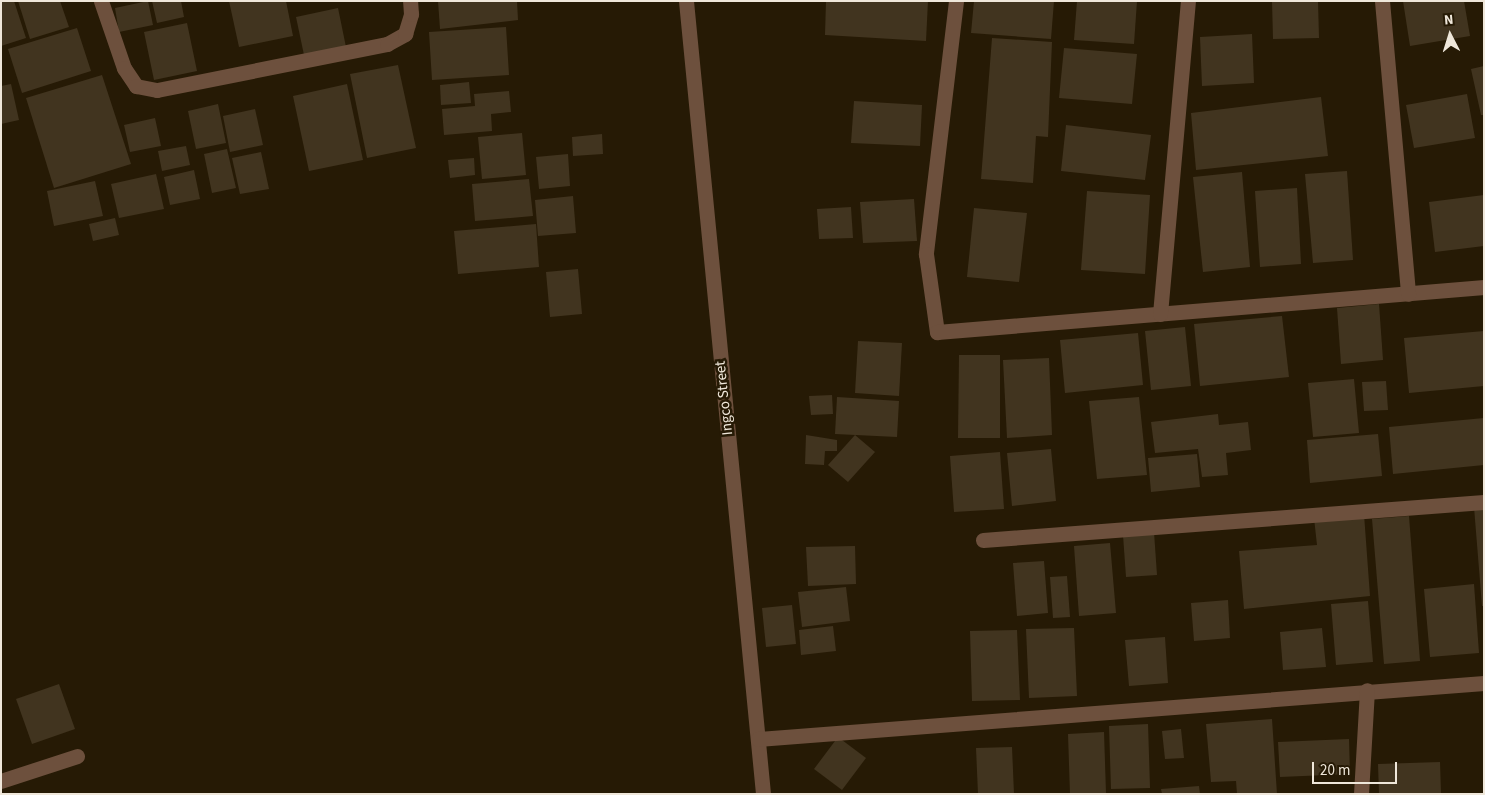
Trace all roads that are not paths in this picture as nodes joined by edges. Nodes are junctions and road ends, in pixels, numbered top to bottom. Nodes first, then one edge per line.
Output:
1 (101, 1) edge
2 (410, 1) edge
3 (686, 1) edge
4 (956, 1) edge
5 (1188, 1) edge
6 (1382, 1) edge
7 (1484, 287) edge
8 (1408, 294) junction
9 (1160, 314) junction
10 (1484, 502) edge
11 (983, 540) dead end
12 (1484, 683) edge
13 (1367, 690) junction
14 (758, 738) junction
15 (77, 756) dead end
16 (1, 780) edge
17 (763, 794) edge
18 (1361, 794) edge

1 - 2 street
3 - 14 street, Ingco Street
4 - 9 street
5 - 9 street
6 - 8 street
7 - 8 street
8 - 9 street
10 - 11 street
12 - 13 street
13 - 14 street
13 - 18 street
14 - 17 street, Ingco Street
15 - 16 street

